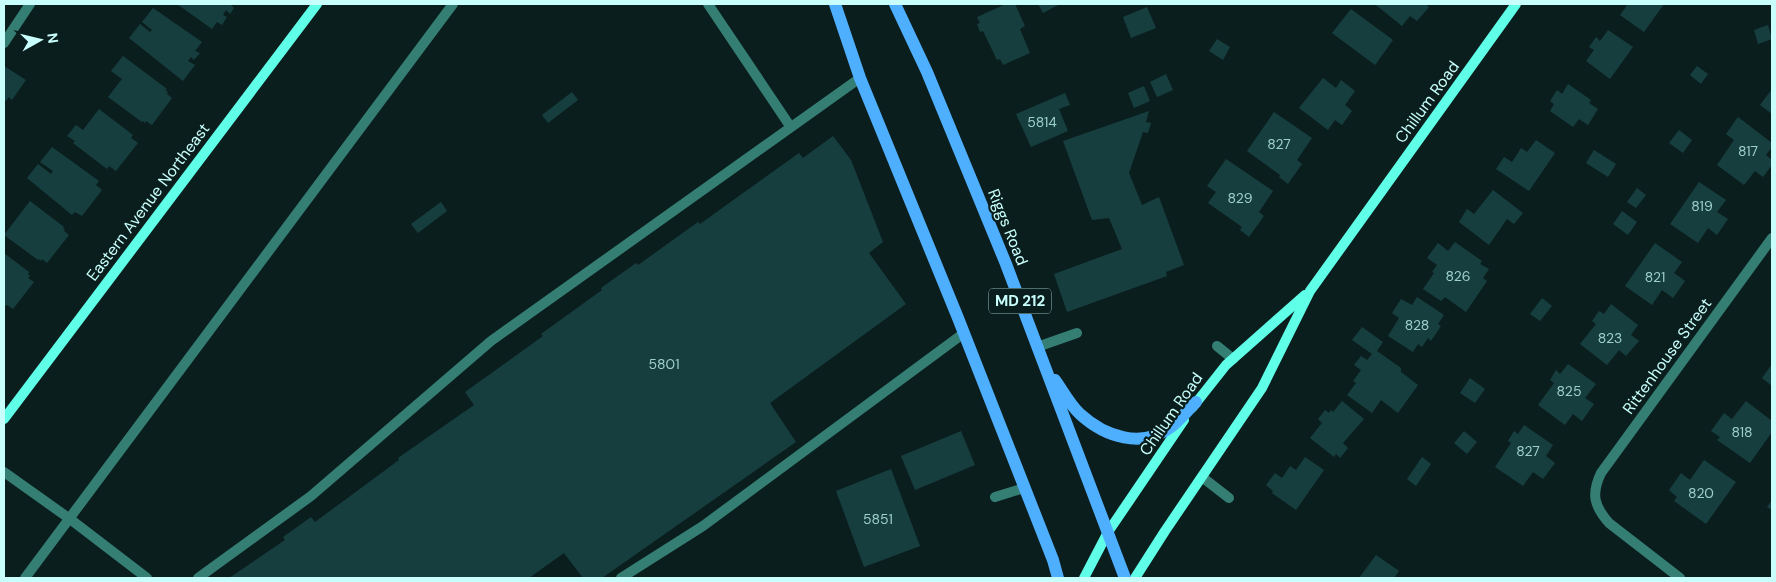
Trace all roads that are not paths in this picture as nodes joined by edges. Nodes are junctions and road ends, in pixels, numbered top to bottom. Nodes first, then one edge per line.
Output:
1 (30, 4) edge
2 (317, 4) edge
3 (453, 4) edge
4 (708, 4) edge
5 (835, 4) edge
6 (895, 4) edge
7 (1516, 4) edge
8 (4, 43) edge
9 (860, 78) junction
10 (790, 126) junction
11 (1772, 238) edge
12 (1310, 291) junction
13 (964, 333) junction
14 (1077, 333) dead end
15 (1217, 346) dead end
16 (1037, 347) junction
17 (1233, 359) junction
18 (1045, 366) junction
19 (1196, 402) junction
20 (4, 419) edge
21 (4, 472) edge
22 (1202, 477) junction
23 (1024, 488) junction
24 (995, 497) dead end
25 (1229, 498) dead end
26 (70, 519) junction
27 (1108, 532) junction
28 (25, 578) edge
29 (147, 578) edge
30 (198, 578) edge
31 (621, 578) edge
32 (1058, 578) edge
33 (1084, 578) edge
34 (1125, 578) edge
35 (1135, 578) edge
36 (1680, 578) edge

1 - 8 street
2 - 20 street, Eastern Avenue Northeast
3 - 26 street
4 - 10 street
5 - 9 main road
6 - 16 main road, Riggs Road / MD 212
7 - 12 street, Chillum Road
9 - 10 street
9 - 13 main road
10 - 30 street
11 - 36 street, Rittenhouse Street
12 - 17 street, Chillum Road
12 - 22 street, Chillum Road
13 - 23 main road
13 - 31 street
14 - 16 street
15 - 17 street
16 - 18 main road, Riggs Road / MD 212
17 - 19 street, Chillum Road
18 - 19 main road
18 - 27 main road, Riggs Road / MD 212
19 - 27 street, Chillum Road
21 - 26 street
22 - 25 street
22 - 35 street, Chillum Road
23 - 24 street
23 - 32 main road
26 - 28 street
26 - 29 street
27 - 33 street, Chillum Road
27 - 34 main road, Riggs Road / MD 212

